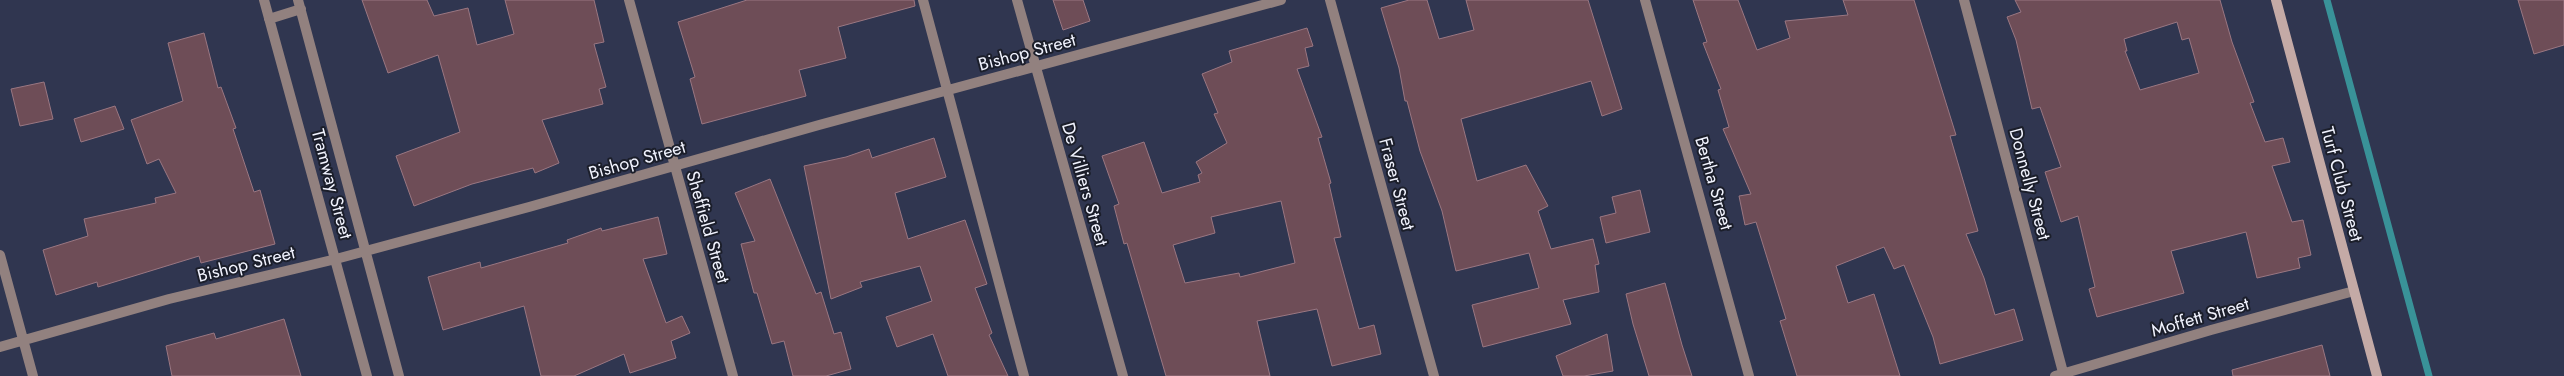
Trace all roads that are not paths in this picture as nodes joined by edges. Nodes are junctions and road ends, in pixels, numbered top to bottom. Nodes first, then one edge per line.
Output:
1 (264, 0) edge
2 (629, 0) edge
3 (923, 0) edge
4 (1017, 0) edge
5 (1280, 0) edge
6 (1330, 0) edge
7 (1645, 0) edge
8 (1964, 0) edge
9 (2276, 0) edge
10 (299, 5) edge
11 (269, 19) junction
12 (1034, 66) junction
13 (948, 90) junction
14 (674, 167) junction
15 (365, 251) junction
16 (0, 255) edge
17 (336, 259) junction
18 (2354, 291) junction
19 (23, 340) junction
20 (0, 347) edge
21 (2061, 375) edge
22 (33, 376) edge
23 (367, 376) edge
24 (399, 376) edge
25 (733, 376) edge
26 (1024, 376) edge
27 (1123, 376) edge
28 (1434, 376) edge
29 (1749, 376) edge
30 (2377, 376) edge

1 - 11 street, Tramway Street
2 - 14 street, Sheffield Street
3 - 13 street
4 - 12 street, De Villiers Street
5 - 12 street, Bishop Street
6 - 28 street, Fraser Street
7 - 29 street, Bertha Street
8 - 21 street, Donnelly Street
9 - 18 main road, Turf Club Street
10 - 11 street
10 - 15 street, Tramway Street
11 - 17 street, Tramway Street
12 - 13 street, Bishop Street
12 - 27 street, De Villiers Street
13 - 14 street, Bishop Street
13 - 26 street
14 - 15 street, Bishop Street
14 - 25 street, Sheffield Street
15 - 17 street, Bishop Street
15 - 24 street, Tramway Street
16 - 19 street
17 - 19 street, Bishop Street
17 - 23 street, Tramway Street
18 - 21 street, Moffett Street
18 - 30 main road, Turf Club Street
19 - 20 street, Bishop Street
19 - 22 street

